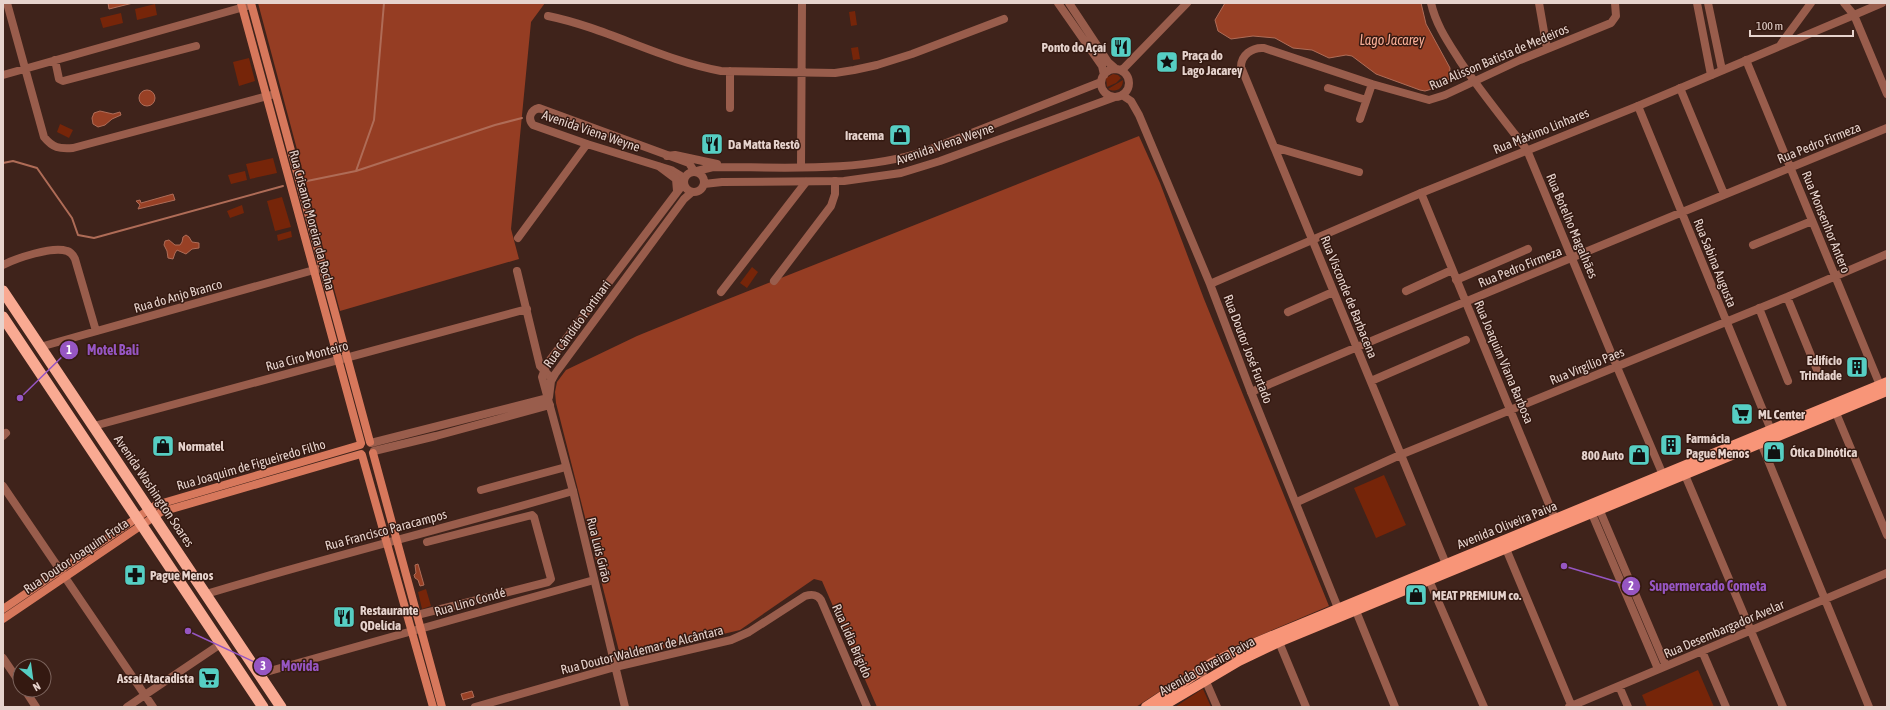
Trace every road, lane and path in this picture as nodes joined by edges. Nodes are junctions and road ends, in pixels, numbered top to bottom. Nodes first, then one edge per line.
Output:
1 (7, 3) edge
2 (802, 3) edge
3 (1058, 3) edge
4 (1069, 3) edge
5 (1187, 3) edge
6 (1431, 3) edge
7 (1539, 3) edge
8 (1615, 3) edge
9 (1697, 3) edge
10 (1708, 3) edge
11 (1811, 3) edge
12 (1844, 3) edge
13 (1882, 3) edge
14 (251, 4) edge
15 (242, 5) edge
16 (1854, 15) junction
17 (548, 16) dead end
18 (1004, 19) dead end
19 (1781, 45) junction
20 (196, 46) dead end
21 (1259, 48) joint
22 (1547, 49) junction
23 (55, 60) junction
24 (1746, 60) junction
25 (25, 68) junction
26 (1118, 70) junction
27 (1722, 70) junction
28 (730, 71) junction
29 (803, 71) junction
30 (3, 75) edge
31 (1711, 75) junction
32 (1103, 78) junction
33 (1474, 81) junction
34 (1372, 84) junction
35 (1328, 88) dead end
36 (1680, 88) junction
37 (275, 94) junction
38 (1887, 94) edge
39 (266, 96) junction
40 (1119, 96) junction
41 (1366, 100) junction
42 (1638, 106) junction
43 (730, 108) dead end
44 (1360, 119) dead end
45 (1887, 128) edge
46 (587, 144) junction
47 (1274, 147) junction
48 (1527, 150) junction
49 (667, 156) junction
50 (865, 164) junction
51 (844, 166) junction
52 (660, 167) junction
53 (723, 167) junction
54 (801, 167) junction
55 (1791, 167) junction
56 (696, 171) junction
57 (1359, 172) dead end
58 (869, 178) junction
59 (844, 180) junction
60 (684, 181) junction
61 (835, 181) junction
62 (806, 182) junction
63 (704, 184) junction
64 (677, 191) junction
65 (692, 192) junction
66 (1421, 192) junction
67 (1724, 194) junction
68 (1681, 212) junction
69 (1812, 222) junction
70 (518, 238) dead end
71 (1312, 239) junction
72 (1753, 246) dead end
73 (1528, 249) dead end
74 (1887, 254) edge
75 (1573, 258) junction
76 (626, 261) junction
77 (3, 265) edge
78 (634, 267) junction
79 (322, 268) junction
80 (313, 270) junction
81 (1452, 270) junction
82 (517, 271) dead end
83 (1834, 276) junction
84 (1456, 280) junction
85 (774, 281) dead end
86 (1210, 284) junction
87 (3, 291) edge
88 (721, 292) dead end
89 (1333, 292) junction
90 (1406, 292) dead end
91 (1786, 297) junction
92 (1466, 301) junction
93 (1759, 308) junction
94 (527, 309) junction
95 (1288, 312) dead end
96 (3, 317) edge
97 (1726, 322) junction
98 (96, 331) junction
99 (1466, 340) dead end
100 (40, 346) junction
101 (1356, 347) junction
102 (347, 357) junction
103 (338, 360) junction
104 (1617, 367) junction
105 (1816, 370) dead end
106 (543, 372) junction
107 (552, 379) junction
108 (1371, 381) junction
109 (1788, 381) dead end
110 (1884, 388) edge
111 (1251, 392) junction
112 (549, 402) junction
113 (1511, 410) junction
114 (1836, 413) junction
115 (94, 426) junction
116 (1772, 430) junction
117 (1761, 443) junction
118 (361, 444) junction
119 (372, 447) junction
120 (362, 455) junction
121 (1400, 455) junction
122 (566, 467) junction
123 (1663, 474) junction
124 (1685, 475) junction
125 (257, 480) junction
126 (3, 486) edge
127 (481, 490) dead end
128 (573, 492) junction
129 (1296, 502) junction
130 (1596, 512) junction
131 (152, 514) junction
132 (1555, 519) junction
133 (140, 522) junction
134 (1887, 535) edge
135 (397, 541) junction
136 (427, 542) dead end
137 (386, 544) junction
138 (1504, 545) junction
139 (1446, 564) junction
140 (1887, 573) edge
141 (63, 574) junction
142 (594, 580) junction
143 (1429, 580) junction
144 (206, 594) junction
145 (805, 596) joint
146 (1824, 600) junction
147 (3, 609) edge
148 (1356, 611) junction
149 (1340, 613) junction
150 (417, 615) junction
151 (3, 619) edge
152 (421, 628) junction
153 (412, 631) junction
154 (1751, 631) junction
155 (1279, 642) junction
156 (222, 644) junction
157 (1702, 651) junction
158 (3, 658) edge
159 (1666, 666) junction
160 (615, 667) junction
161 (1658, 669) junction
162 (12, 671) edge
163 (260, 674) junction
164 (1204, 675) junction
165 (1619, 686) junction
166 (145, 695) junction
167 (30, 698) edge
168 (36, 707) edge
169 (127, 707) edge
170 (153, 707) edge
171 (263, 707) edge
172 (281, 707) edge
173 (432, 707) edge
174 (442, 707) edge
175 (475, 707) edge
176 (625, 707) edge
177 (868, 707) edge
178 (1146, 707) edge
179 (1162, 707) edge
180 (1217, 707) edge
181 (1306, 707) edge
182 (1395, 707) edge
183 (1484, 707) edge
184 (1571, 707) edge
185 (1628, 707) edge
186 (1726, 707) edge
187 (1783, 707) edge
188 (1870, 707) edge

1 - 25 street
2 - 29 street
3 - 32 street
4 - 26 street
5 - 26 street
6 - 33 street, Rua Botelho Magalhães
7 - 22 street
8 - 22 street, Rua Alisson Batista de Medeiros
9 - 31 street
10 - 27 street
11 - 19 street
12 - 16 street
13 - 16 street, Rua Máximo Linhares
14 - 15 street
14 - 37 main road, Rua Crisanto Moreira da Rocha
15 - 23 street
15 - 39 main road, Rua Crisanto Moreira da Rocha
16 - 19 street, Rua Máximo Linhares
16 - 38 street
17 - 28 street
18 - 29 street
19 - 24 street, Rua Máximo Linhares
20 - 23 street
21 - 34 street, Rua Alisson Batista de Medeiros
21 - 47 street, Rua Visconde de Barbacena
22 - 33 street, Rua Alisson Batista de Medeiros
23 - 25 street
24 - 27 street, Rua Máximo Linhares
24 - 55 street, Rua Monsenhor Antero
25 - 30 street
25 - 39 street
26 - 32 street
26 - 40 street
27 - 31 street, Rua Máximo Linhares
28 - 29 street
28 - 43 street
29 - 54 street
31 - 36 street, Rua Máximo Linhares
32 - 40 street
32 - 50 street, Avenida Viena Weyne
33 - 34 street, Rua Alisson Batista de Medeiros
33 - 48 street, Rua Botelho Magalhães
34 - 41 street
35 - 41 street
36 - 42 street, Rua Máximo Linhares
36 - 67 street
37 - 39 street
37 - 79 main road, Rua Crisanto Moreira da Rocha
39 - 80 main road, Rua Crisanto Moreira da Rocha
40 - 58 street, Avenida Viena Weyne
40 - 86 street, Rua Doutor José Furtado
41 - 44 street
42 - 48 street, Rua Máximo Linhares
42 - 68 street, Rua Sabina Augusta
45 - 55 street, Rua Pedro Firmeza
46 - 49 street, Avenida Viena Weyne
46 - 52 street, Avenida Viena Weyne
46 - 70 street
47 - 57 street
47 - 71 street, Rua Visconde de Barbacena
48 - 66 street, Rua Máximo Linhares
48 - 75 street, Rua Botelho Magalhães
49 - 53 street
49 - 56 street, Avenida Viena Weyne
50 - 51 street, Avenida Viena Weyne
50 - 58 street
51 - 54 street, Avenida Viena Weyne
51 - 59 street
52 - 60 street, Avenida Viena Weyne
52 - 64 street
53 - 54 street, Avenida Viena Weyne
53 - 56 street, Avenida Viena Weyne
55 - 67 street, Rua Pedro Firmeza
55 - 69 street, Rua Monsenhor Antero
56 - 60 street
56 - 63 street
58 - 59 street, Avenida Viena Weyne
59 - 61 street, Avenida Viena Weyne
60 - 64 street, Rua Cândido Portinari
60 - 65 street
61 - 62 street, Avenida Viena Weyne
61 - 85 street
62 - 63 street, Avenida Viena Weyne
62 - 88 street
63 - 65 street
64 - 76 street, Rua Cândido Portinari
65 - 78 street, Rua Cândido Portinari
66 - 71 street, Rua Máximo Linhares
66 - 81 street, Rua Joaquim Viana Barbosa
67 - 68 street, Rua Pedro Firmeza
68 - 75 street, Rua Pedro Firmeza
68 - 97 street, Rua Sabina Augusta
69 - 72 street
69 - 83 street, Rua Monsenhor Antero
71 - 86 street, Rua Máximo Linhares
71 - 89 street, Rua Visconde de Barbacena
73 - 84 street
74 - 83 street, Rua Virgílio Paes
75 - 92 street, Rua Pedro Firmeza
75 - 104 street, Rua Botelho Magalhães
76 - 78 street
76 - 106 street, Rua Cândido Portinari
77 - 98 street
78 - 107 street, Rua Cândido Portinari
79 - 80 street, Rua do Anjo Branco
79 - 102 main road, Rua Crisanto Moreira da Rocha
80 - 98 street, Rua do Anjo Branco
80 - 103 main road, Rua Crisanto Moreira da Rocha
81 - 84 street, Rua Joaquim Viana Barbosa
81 - 90 street
82 - 94 street
83 - 91 street, Rua Virgílio Paes
83 - 110 street, Rua Monsenhor Antero
84 - 92 street, Rua Joaquim Viana Barbosa
86 - 111 street, Rua Doutor José Furtado
87 - 100 highway, Avenida Washington Soares
89 - 95 street
89 - 101 street, Rua Visconde de Barbacena
91 - 93 street, Rua Virgílio Paes
91 - 105 street
92 - 101 street, Rua Pedro Firmeza
92 - 113 street, Rua Joaquim Viana Barbosa
93 - 97 street, Rua Virgílio Paes
93 - 109 street
94 - 102 street, Rua Ciro Monteiro
94 - 106 street
96 - 133 highway
97 - 104 street, Rua Virgílio Paes
97 - 116 street, Rua Sabina Augusta
98 - 100 street, Rua do Anjo Branco
99 - 108 street
100 - 115 highway, Avenida Washington Soares
101 - 108 street, Rua Visconde de Barbacena
101 - 111 street, Rua Pedro Firmeza
102 - 103 street, Rua Ciro Monteiro
102 - 119 main road, Rua Crisanto Moreira da Rocha
103 - 115 street, Rua Ciro Monteiro
103 - 118 main road, Rua Crisanto Moreira da Rocha
104 - 113 street, Rua Virgílio Paes
104 - 123 street, Rua Botelho Magalhães
106 - 107 street
106 - 112 street, Rua Cândido Portinari
107 - 112 street, Rua Cândido Portinari
108 - 121 street, Rua Visconde de Barbacena
110 - 114 main road, Avenida Oliveira Paiva
110 - 116 main road, Avenida Oliveira Paiva
111 - 129 street, Rua Doutor José Furtado
112 - 119 street
112 - 122 street, Rua Luís Girão
113 - 121 street, Rua Virgílio Paes
113 - 132 street, Rua Joaquim Viana Barbosa
114 - 117 main road, Avenida Oliveira Paiva
114 - 134 street
115 - 131 highway, Avenida Washington Soares
116 - 123 main road, Avenida Oliveira Paiva
117 - 124 main road, Avenida Oliveira Paiva
117 - 146 street
118 - 119 main road
118 - 120 main road
118 - 125 main road, Rua Joaquim de Figueiredo Filho
119 - 120 main road
119 - 135 main road, Rua Crisanto Moreira da Rocha
120 - 125 main road, Rua Joaquim de Figueiredo Filho
120 - 137 main road
121 - 129 street, Rua Virgílio Paes
121 - 139 street, Rua Visconde de Barbacena
122 - 127 street
122 - 128 street, Rua Luís Girão
123 - 132 main road, Avenida Oliveira Paiva
124 - 130 main road, Avenida Oliveira Paiva
124 - 154 street
125 - 131 main road, Rua Joaquim de Figueiredo Filho
126 - 141 street
128 - 135 street, Rua Francisco Paracampos
128 - 142 street, Rua Luís Girão
129 - 149 street, Rua Doutor José Furtado
130 - 138 main road, Avenida Oliveira Paiva
130 - 159 street
130 - 161 street
131 - 133 main road, Rua Joaquim de Figueiredo Filho
131 - 144 highway, Avenida Washington Soares
132 - 138 main road, Avenida Oliveira Paiva
133 - 141 main road, Rua Doutor Joaquim Frota
133 - 156 highway
135 - 137 street, Rua Francisco Paracampos
135 - 150 main road, Rua Crisanto Moreira da Rocha
136 - 150 street
137 - 144 street, Rua Francisco Paracampos
137 - 153 main road
138 - 139 main road, Avenida Oliveira Paiva
138 - 143 main road, Avenida Oliveira Paiva
138 - 184 street
139 - 149 main road, Avenida Oliveira Paiva
140 - 146 street, Rua Desembargador Avelar
141 - 147 main road, Rua Doutor Joaquim Frota
141 - 151 main road, Rua Doutor Joaquim Frota
141 - 166 street
142 - 152 street, Rua Lino Condé
142 - 160 street, Rua Luís Girão
143 - 148 main road, Avenida Oliveira Paiva
143 - 183 street
144 - 163 highway, Avenida Washington Soares
145 - 160 street, Rua Doutor Waldemar de Alcântara
145 - 177 street, Rua Lídia Brígido
146 - 154 street, Rua Desembargador Avelar
146 - 188 street
148 - 149 main road, Avenida Oliveira Paiva
148 - 182 street
149 - 155 main road, Avenida Oliveira Paiva
149 - 164 main road, Avenida Oliveira Paiva
150 - 152 main road, Rua Crisanto Moreira da Rocha
152 - 153 street, Rua Lino Condé
152 - 174 main road, Rua Crisanto Moreira da Rocha
153 - 163 street, Rua Lino Condé
153 - 173 main road
154 - 157 street, Rua Desembargador Avelar
154 - 187 street
155 - 164 main road, Avenida Oliveira Paiva
155 - 181 street
156 - 166 street
156 - 171 highway
157 - 159 street, Rua Desembargador Avelar
157 - 186 street
158 - 162 street
159 - 161 street, Rua Desembargador Avelar
160 - 175 street, Rua Doutor Waldemar de Alcântara
160 - 176 street, Rua Luís Girão
161 - 165 street, Rua Desembargador Avelar
163 - 172 highway, Avenida Washington Soares
164 - 178 main road, Avenida Oliveira Paiva
164 - 179 main road, Avenida Oliveira Paiva
164 - 180 street
165 - 184 street, Rua Desembargador Avelar
165 - 185 street
166 - 169 street
166 - 170 street
167 - 168 street

